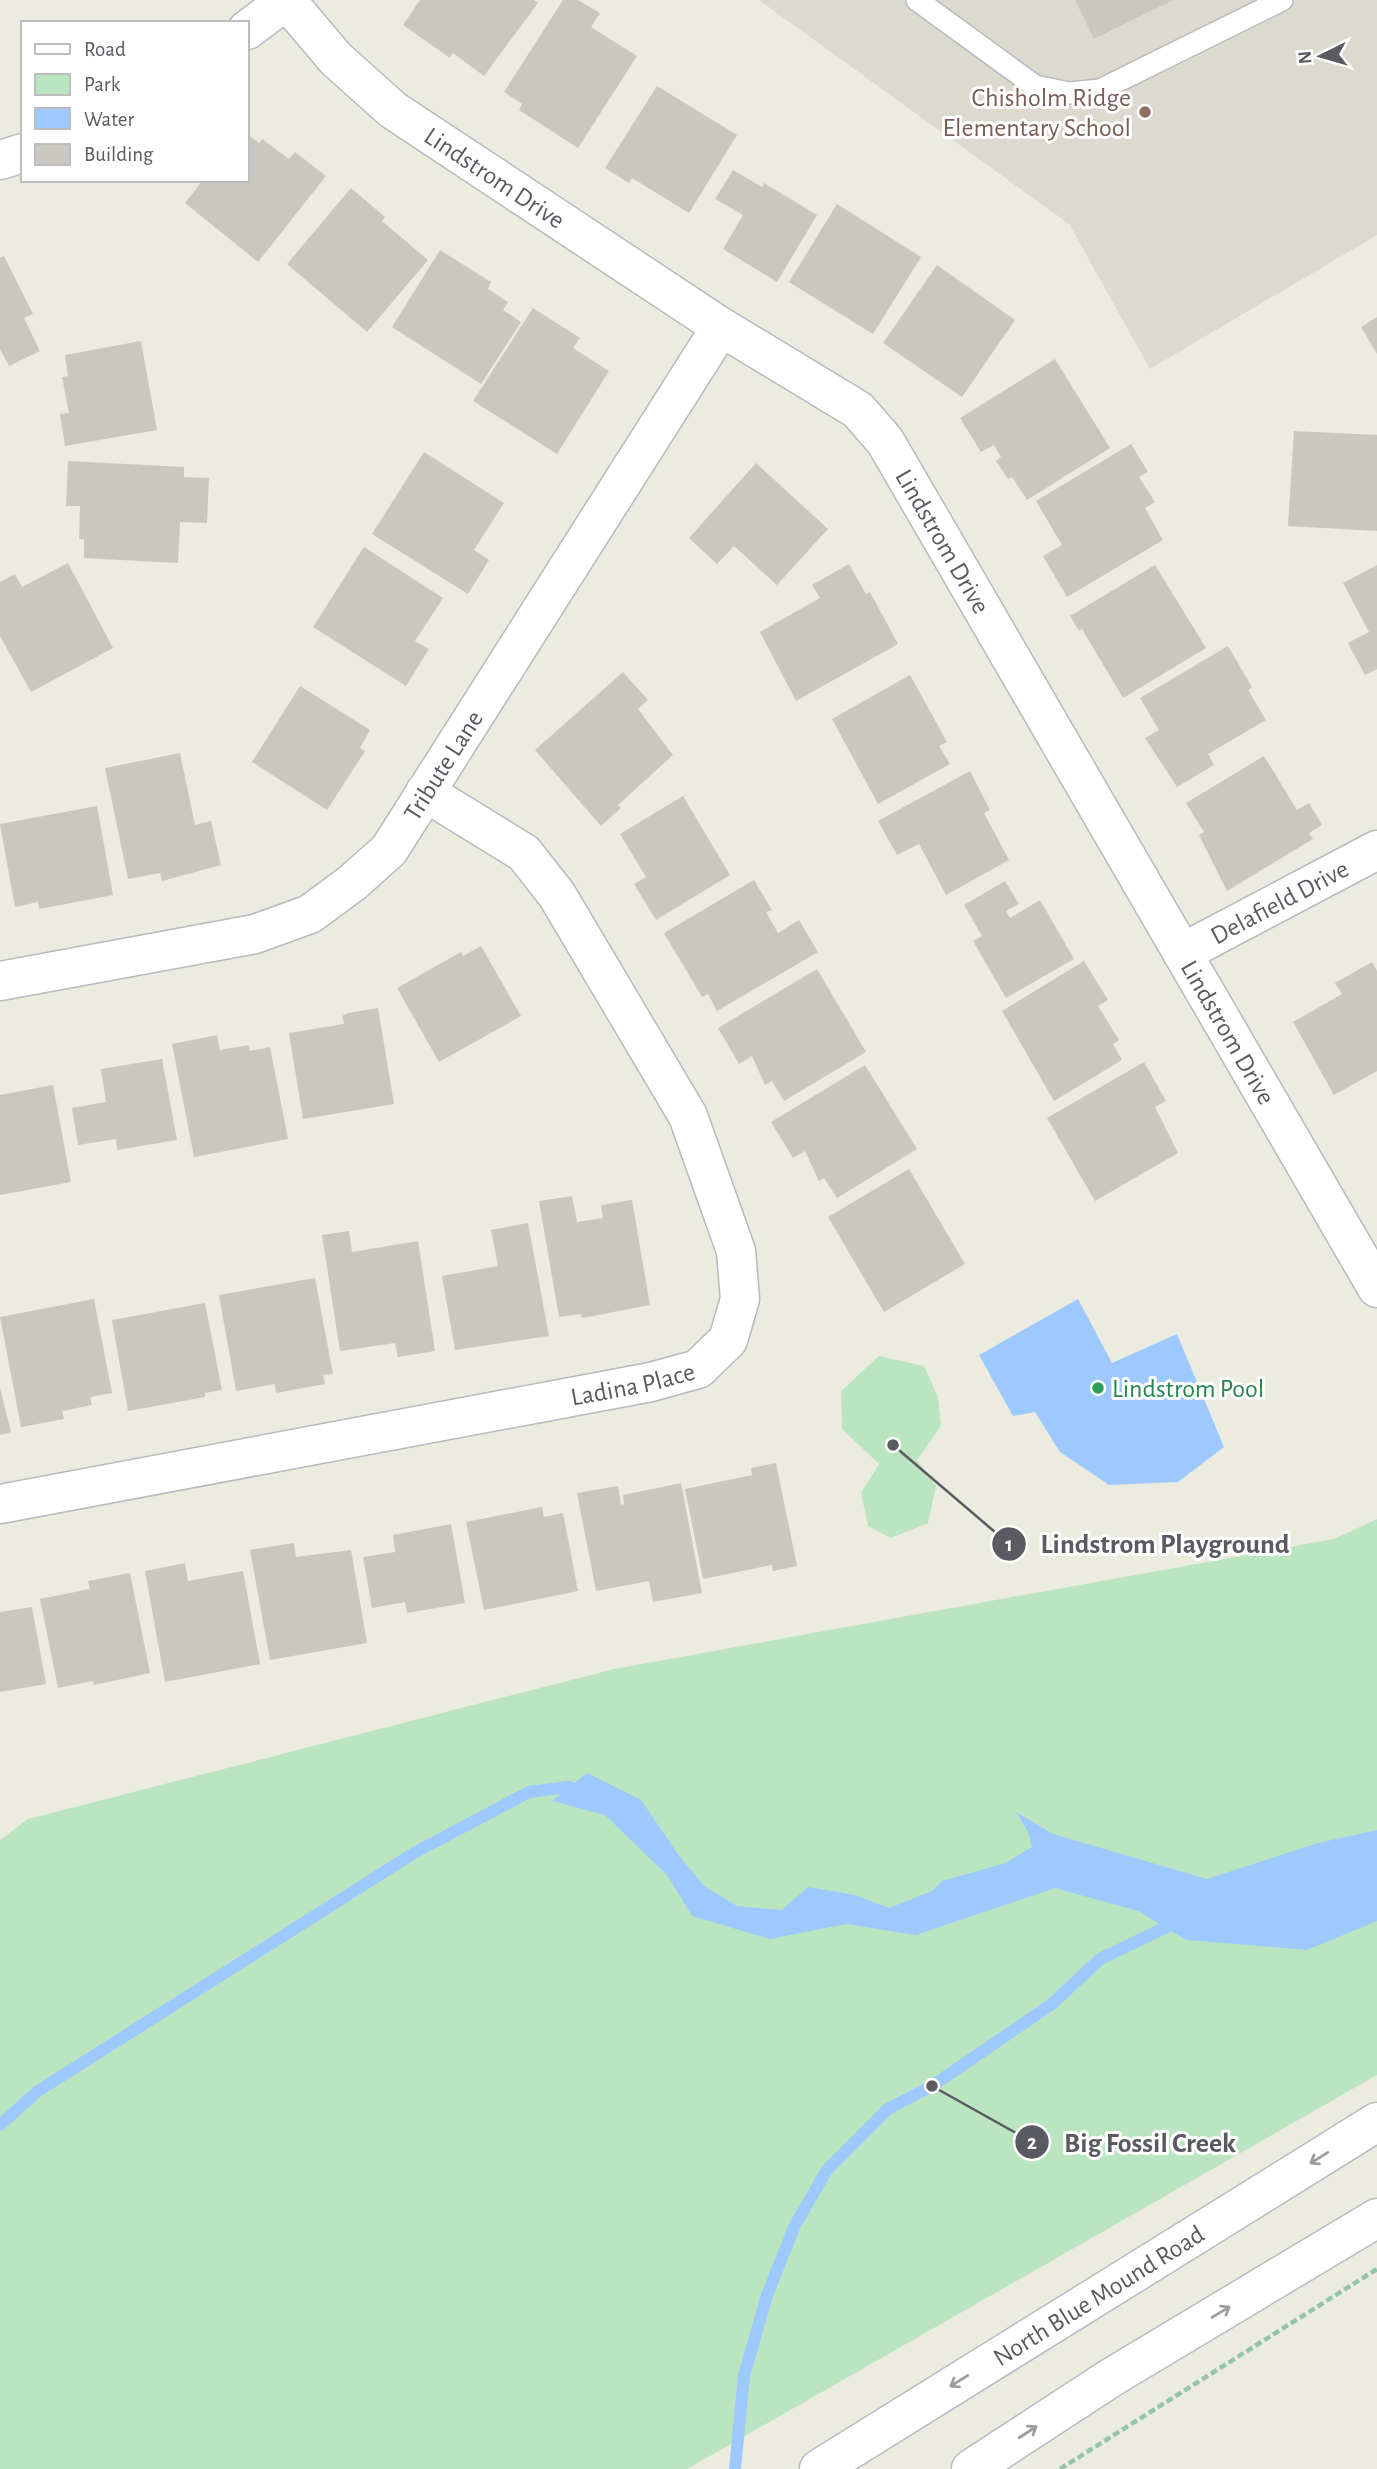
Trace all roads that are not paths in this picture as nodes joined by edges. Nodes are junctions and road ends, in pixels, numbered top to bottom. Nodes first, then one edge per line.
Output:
1 (286, 0) edge
2 (1282, 0) edge
3 (930, 4) edge
4 (248, 29) edge
5 (21, 154) edge
6 (0, 160) edge
7 (720, 327) junction
8 (425, 792) junction
9 (1377, 850) edge
10 (1182, 953) junction
11 (0, 981) edge
12 (1377, 1288) edge
13 (0, 1504) edge
14 (1377, 2122) edge
15 (1377, 2218) edge
16 (983, 2466) edge
17 (819, 2469) edge

1 - 4 street
1 - 7 street, Lindstrom Drive
2 - 3 lane
5 - 6 street
7 - 8 street, Tribute Lane
7 - 10 street, Lindstrom Drive
8 - 11 street, Tribute Lane
8 - 13 street, Ladina Place
9 - 10 street, Delafield Drive
10 - 12 street, Lindstrom Drive
14 -> 17 street, North Blue Mound Road
16 -> 15 street

